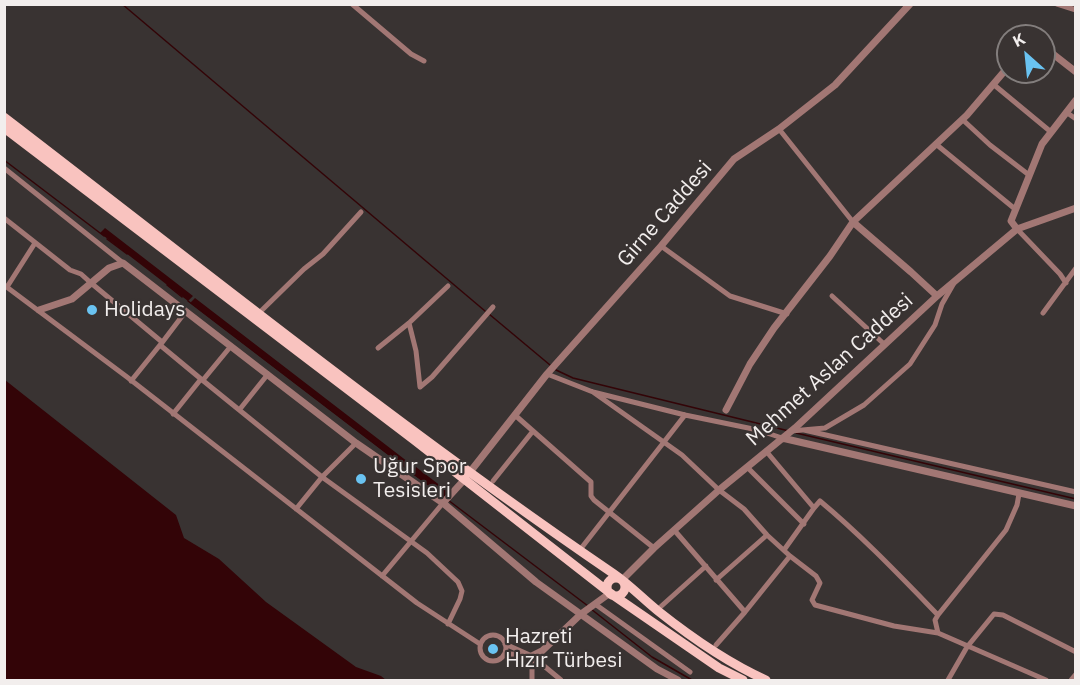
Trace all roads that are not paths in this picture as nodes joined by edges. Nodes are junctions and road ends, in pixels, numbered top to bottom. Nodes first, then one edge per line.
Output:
1 (352, 4) edge
2 (910, 4) edge
3 (1057, 4) edge
4 (1076, 10) edge
5 (1056, 56) edge
6 (424, 61) dead end
7 (1076, 72) edge
8 (996, 81) edge
9 (993, 84) junction
10 (1076, 100) edge
11 (1066, 112) junction
12 (4, 117) edge
13 (1076, 119) edge
14 (963, 120) junction
15 (4, 128) edge
16 (779, 129) junction
17 (1051, 132) junction
18 (938, 145) junction
19 (4, 168) edge
20 (1029, 175) junction
21 (1076, 207) edge
22 (1015, 208) junction
23 (361, 212) dead end
24 (4, 218) edge
25 (853, 222) junction
26 (1017, 229) junction
27 (35, 243) junction
28 (661, 246) junction
29 (123, 263) junction
30 (1076, 268) edge
31 (956, 280) junction
32 (91, 283) junction
33 (1066, 284) junction
34 (6, 286) edge
35 (448, 286) dead end
36 (832, 296) dead end
37 (937, 296) junction
38 (492, 307) dead end
39 (39, 310) junction
40 (186, 311) junction
41 (259, 313) junction
42 (1043, 313) dead end
43 (788, 314) junction
44 (409, 323) junction
45 (161, 343) junction
46 (884, 344) junction
47 (231, 346) junction
48 (378, 348) dead end
49 (267, 374) junction
50 (548, 374) junction
51 (202, 379) junction
52 (131, 381) junction
53 (593, 392) junction
54 (240, 409) junction
55 (726, 410) dead end
56 (173, 414) junction
57 (685, 415) junction
58 (516, 416) junction
59 (804, 430) junction
60 (533, 431) junction
61 (789, 431) junction
62 (782, 438) junction
63 (356, 442) junction
64 (664, 444) junction
65 (766, 451) junction
66 (747, 466) junction
67 (467, 476) junction
68 (322, 477) junction
69 (493, 481) dead end
70 (720, 490) junction
71 (1076, 492) edge
72 (1019, 494) junction
73 (443, 503) junction
74 (1076, 506) edge
75 (814, 508) junction
76 (296, 509) junction
77 (610, 514) junction
78 (804, 525) junction
79 (675, 531) junction
80 (767, 535) junction
81 (411, 542) junction
82 (654, 548) junction
83 (784, 550) junction
84 (579, 551) junction
85 (790, 556) junction
86 (706, 566) junction
87 (382, 576) junction
88 (622, 580) junction
89 (716, 580) junction
90 (610, 593) junction
91 (595, 604) junction
92 (657, 610) junction
93 (745, 612) junction
94 (581, 614) junction
95 (938, 615) junction
96 (448, 624) junction
97 (938, 633) junction
98 (480, 644) junction
99 (506, 644) junction
100 (716, 645) dead end
101 (967, 647) junction
102 (1076, 652) edge
103 (532, 656) junction
104 (503, 657) junction
105 (690, 672) dead end
106 (1076, 674) edge
107 (532, 681) edge
108 (561, 681) edge
109 (678, 681) edge
110 (743, 681) edge
111 (766, 681) edge
112 (948, 681) edge
113 (1046, 681) edge
114 (1071, 681) edge

1 - 6 street
2 - 16 street, Girne Caddesi
3 - 4 street
5 - 7 street
8 - 9 street
9 - 14 street
9 - 17 street
10 - 11 street
11 - 13 street
11 - 17 street
12 - 41 main road
14 - 18 street
14 - 20 street
15 - 67 main road
16 - 25 street
16 - 28 street, Girne Caddesi
17 - 20 street
18 - 22 street
18 - 25 street
19 - 29 street
20 - 22 street
21 - 26 street, Mehmet Aslan Caddesi
22 - 26 street
23 - 41 street
24 - 27 street
25 - 37 street
25 - 43 street
26 - 31 street, Mehmet Aslan Caddesi
26 - 33 street
27 - 32 street
27 - 34 street
28 - 43 street
28 - 50 street, Girne Caddesi
29 - 32 street
29 - 40 street
30 - 33 street
31 - 37 street, Mehmet Aslan Caddesi
31 - 59 street
32 - 39 street
32 - 45 street
33 - 42 street
34 - 39 street
35 - 44 street
36 - 46 street
37 - 46 street, Mehmet Aslan Caddesi
38 - 44 street
39 - 52 street
40 - 45 street
40 - 47 street
41 - 67 main road
43 - 55 street
44 - 48 street
45 - 51 street
45 - 52 street
46 - 61 street, Mehmet Aslan Caddesi
47 - 49 street
47 - 51 street
49 - 54 street
49 - 63 street
50 - 53 street
50 - 58 street, Girne Caddesi
51 - 54 street
51 - 56 street
52 - 56 street
53 - 57 street
53 - 64 street
54 - 68 street
56 - 76 street
57 - 62 street
57 - 64 street
58 - 60 street
58 - 67 street, Girne Caddesi
59 - 61 street
59 - 71 street
60 - 69 street
60 - 77 street
61 - 62 street, Mehmet Aslan Caddesi
62 - 65 street, Mehmet Aslan Caddesi
62 - 72 street
63 - 68 street
63 - 73 street
64 - 70 street
64 - 77 street
65 - 66 street, Mehmet Aslan Caddesi
65 - 75 street
66 - 70 street, Mehmet Aslan Caddesi
66 - 78 street
67 - 73 street, Girne Caddesi
67 - 84 main road
67 - 90 main road
68 - 76 street
68 - 81 street
70 - 79 street, Mehmet Aslan Caddesi
70 - 80 street
72 - 74 street
72 - 95 street
73 - 81 street
73 - 94 street
75 - 78 street
75 - 95 street
76 - 87 street
77 - 82 street
77 - 84 street
78 - 83 street
79 - 82 street, Mehmet Aslan Caddesi
79 - 86 street
80 - 83 street
80 - 89 street
81 - 87 street
81 - 96 street
82 - 88 street, Mehmet Aslan Caddesi
83 - 85 street
84 - 88 main road
85 - 93 street
85 - 97 street
86 - 89 street
86 - 92 street
87 - 96 street
88 - 90 main road
88 - 92 main road
89 - 93 street
90 - 91 street
90 - 110 main road
91 - 94 street
91 - 105 street
92 - 111 main road
93 - 100 street
94 - 103 street
94 - 109 street
95 - 97 street
96 - 98 street
97 - 101 street
98 - 99 street
98 - 104 street
99 - 103 street
99 - 104 street
101 - 102 street
101 - 112 street
101 - 113 street
103 - 104 street
103 - 107 street
103 - 108 street
106 - 114 street

